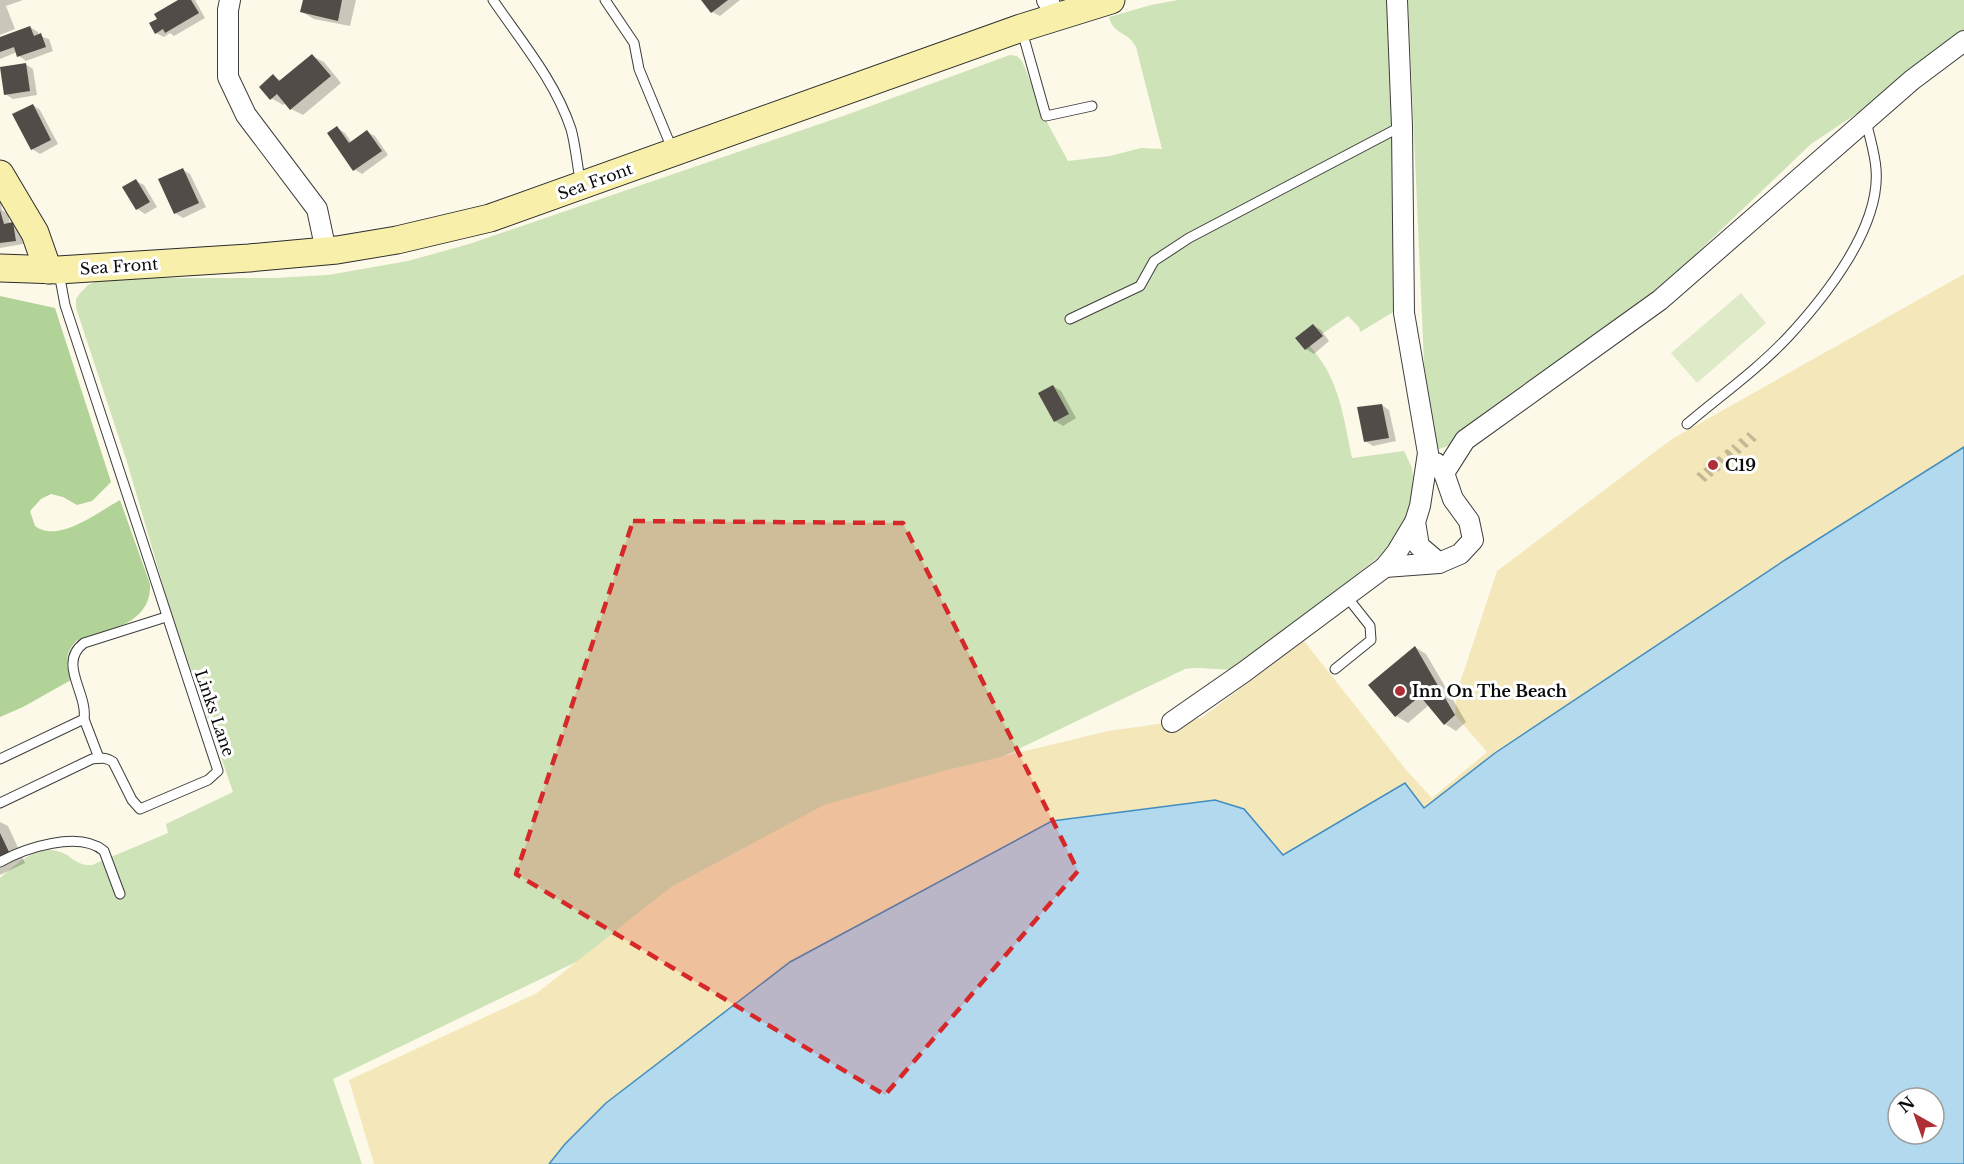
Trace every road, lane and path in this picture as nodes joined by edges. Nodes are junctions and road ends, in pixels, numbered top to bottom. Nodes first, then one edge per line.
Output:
1 (230, 0) edge
2 (492, 0) edge
3 (605, 0) edge
4 (1111, 0) edge
5 (1397, 0) edge
6 (1052, 8) edge
7 (1021, 28) junction
8 (1964, 41) edge
9 (1092, 106) dead end
10 (1866, 120) junction
11 (1402, 126) junction
12 (674, 153) junction
13 (0, 174) edge
14 (581, 186) junction
15 (326, 251) junction
16 (0, 268) edge
17 (53, 270) junction
18 (1070, 319) dead end
19 (1686, 424) dead end
20 (1428, 453) junction
21 (1444, 473) junction
22 (1415, 522) junction
23 (1439, 563) junction
24 (1385, 567) junction
25 (1347, 597) junction
26 (166, 617) junction
27 (1335, 669) dead end
28 (84, 719) junction
29 (1172, 722) dead end
30 (99, 758) junction
31 (0, 759) edge
32 (0, 802) edge
33 (0, 862) edge
34 (120, 894) dead end

1 - 15 street
2 - 14 lane
3 - 12 lane
4 - 6 street, Sea Front
5 - 11 street
6 - 7 street, Sea Front
7 - 9 lane
7 - 12 street, Sea Front
8 - 10 street
10 - 19 lane
10 - 21 street
11 - 18 lane
11 - 20 street
12 - 14 street, Sea Front
13 - 17 street
14 - 15 street, Sea Front
15 - 17 street, Sea Front
16 - 17 street, Sea Front
17 - 26 lane, Links Lane
20 - 21 street
20 - 22 street
21 - 23 street
22 - 23 street
22 - 24 street
23 - 24 street
24 - 25 street
25 - 27 lane
25 - 29 street
26 - 28 lane
26 - 30 lane, Links Lane
28 - 30 lane
28 - 31 lane
30 - 32 lane
33 - 34 lane

